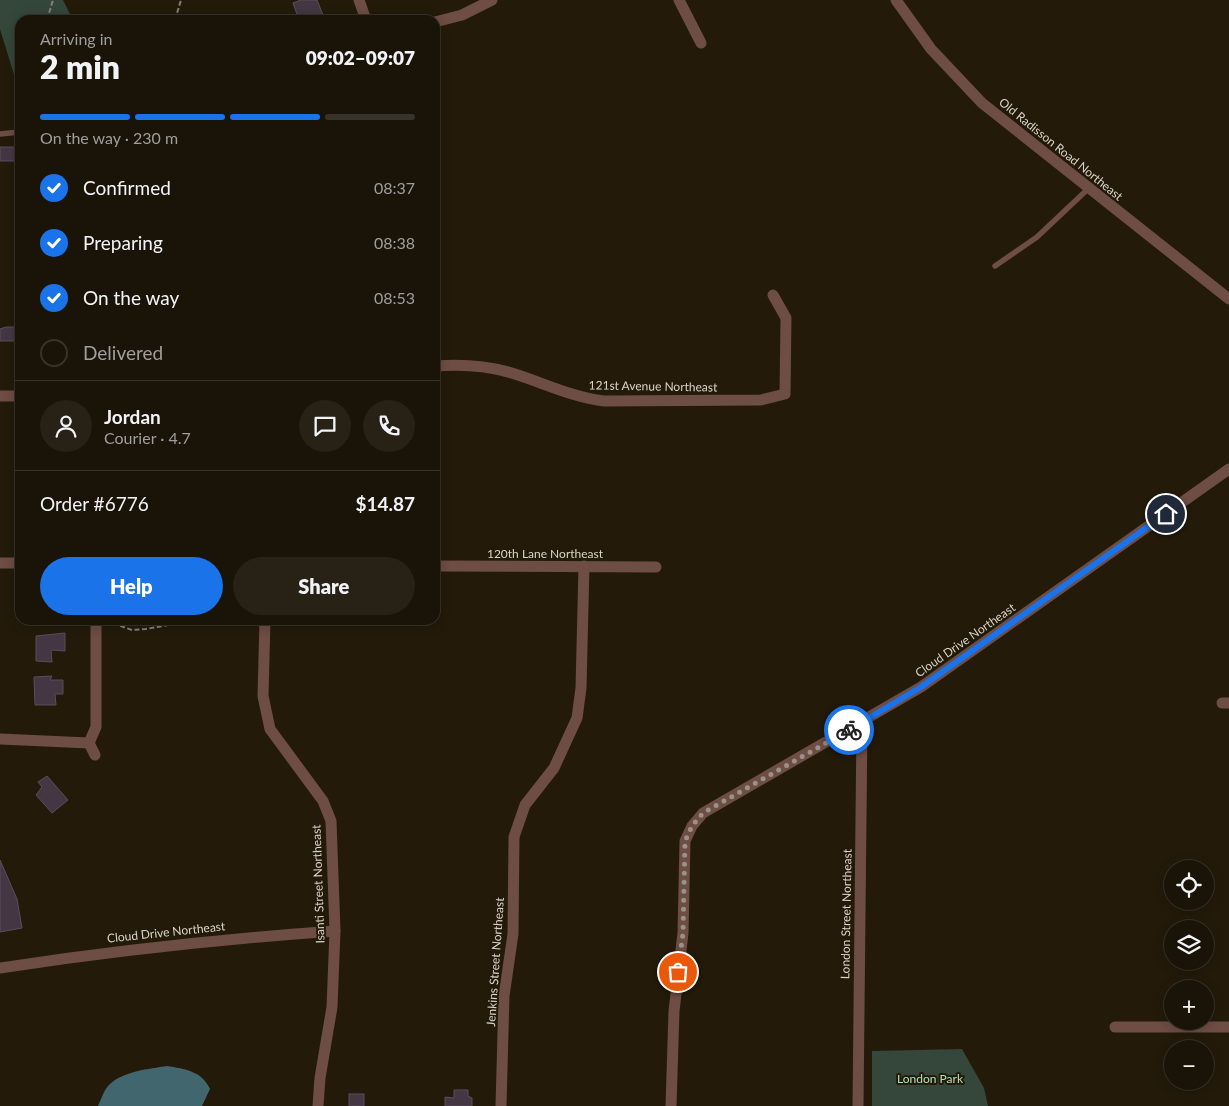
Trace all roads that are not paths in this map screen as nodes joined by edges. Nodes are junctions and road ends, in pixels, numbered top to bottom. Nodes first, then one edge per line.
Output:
1 (359, 0) edge
2 (492, 0) edge
3 (679, 0) edge
4 (896, 0) edge
5 (364, 15) edge
6 (440, 21) edge
7 (701, 43) dead end
8 (15, 132) edge
9 (0, 134) edge
10 (1089, 188) junction
11 (995, 266) dead end
12 (773, 295) dead end
13 (1229, 299) edge
14 (440, 366) edge
15 (0, 396) edge
16 (15, 396) edge
17 (1229, 469) edge
18 (0, 563) edge
19 (15, 563) edge
20 (440, 566) edge
21 (584, 566) junction
22 (656, 567) dead end
23 (96, 625) edge
24 (265, 625) edge
25 (862, 723) junction
26 (0, 739) edge
27 (89, 743) junction
28 (94, 755) dead end
29 (335, 932) junction
30 (0, 968) edge
31 (1115, 1027) dead end
32 (1229, 1027) edge
33 (318, 1106) edge
34 (501, 1106) edge
35 (671, 1106) edge
36 (858, 1106) edge

1 - 5 street
2 - 6 street
3 - 7 street
4 - 10 street, Old Radisson Road Northeast
8 - 9 lane
10 - 11 lane
10 - 13 street, Old Radisson Road Northeast
12 - 14 street, 121st Avenue Northeast
15 - 16 street
17 - 25 street, Cloud Drive Northeast
18 - 19 street
20 - 21 street, 120th Lane Northeast
21 - 22 street, 120th Lane Northeast
21 - 34 street, Jenkins Street Northeast
23 - 27 street
24 - 29 street, Isanti Street Northeast
25 - 35 street, Cloud Drive Northeast
25 - 36 street, London Street Northeast
26 - 27 street
27 - 28 street
29 - 30 street, Cloud Drive Northeast
29 - 33 street, Isanti Street Northeast
31 - 32 street

